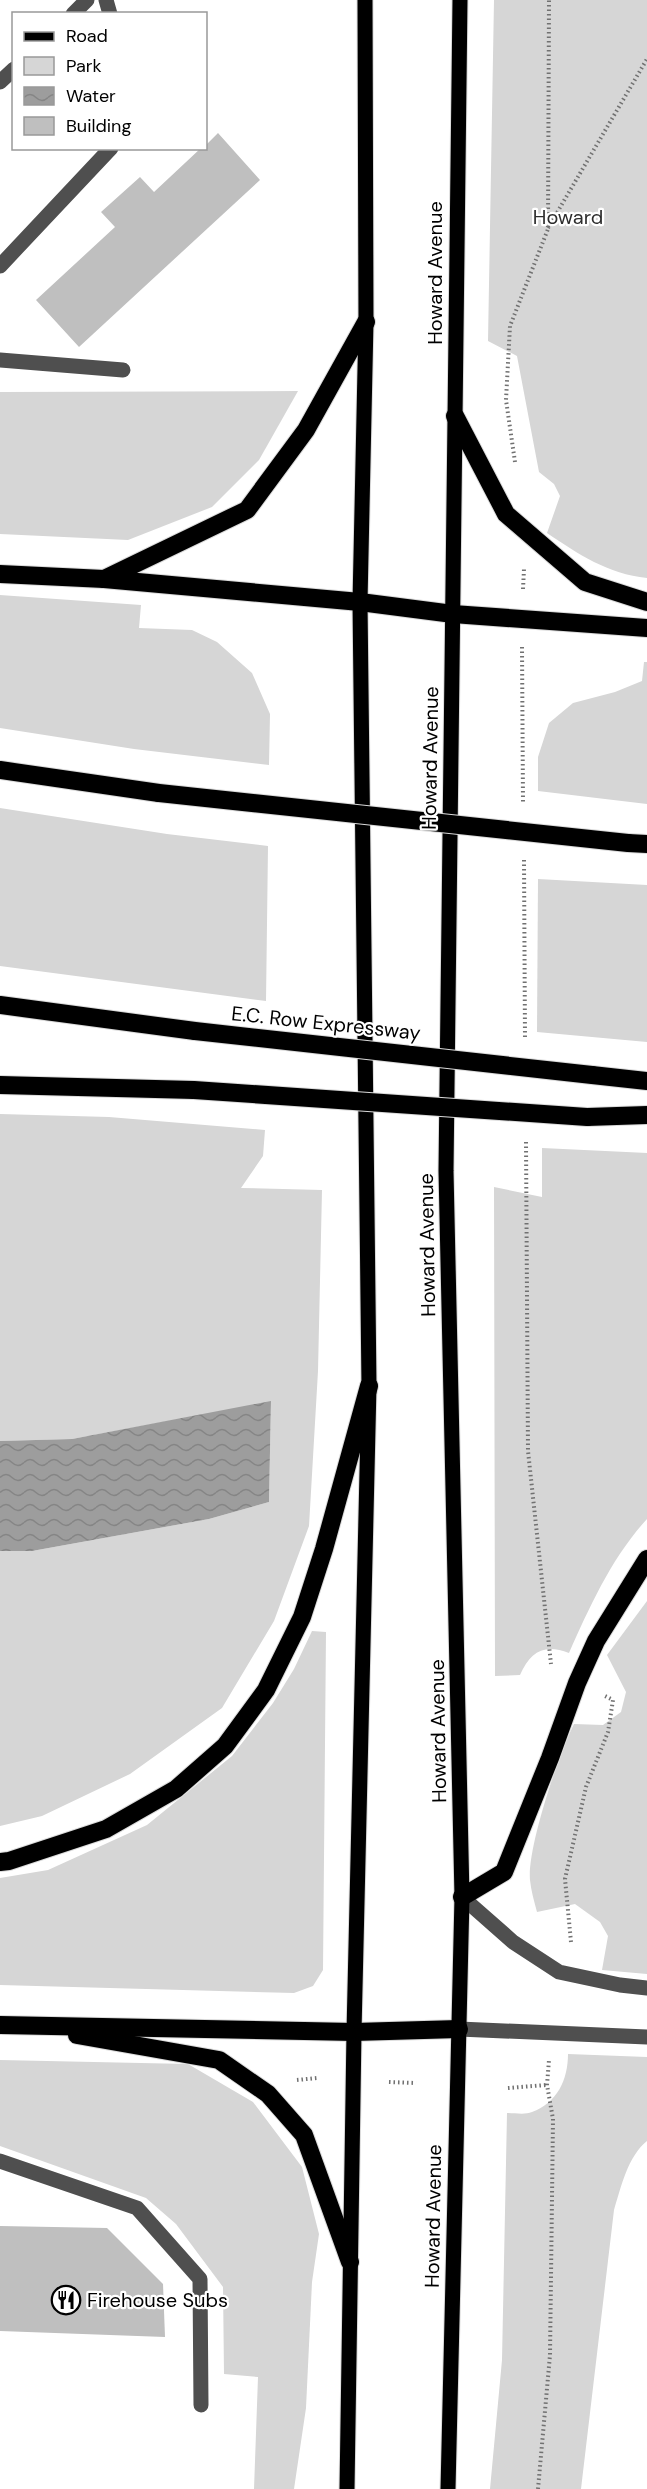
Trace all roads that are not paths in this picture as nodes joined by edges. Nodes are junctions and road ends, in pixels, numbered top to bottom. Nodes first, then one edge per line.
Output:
1 (87, 0) edge
2 (365, 0) edge
3 (460, 0) edge
4 (75, 12) edge
5 (12, 71) edge
6 (0, 82) edge
7 (109, 150) edge
8 (0, 266) edge
9 (366, 322) junction
10 (0, 360) edge
11 (123, 370) dead end
12 (455, 416) junction
13 (0, 574) edge
14 (104, 579) junction
15 (360, 602) junction
16 (647, 602) edge
17 (453, 614) junction
18 (647, 628) edge
19 (0, 770) edge
20 (647, 844) edge
21 (0, 1005) edge
22 (647, 1081) edge
23 (0, 1085) edge
24 (647, 1114) edge
25 (369, 1386) junction
26 (647, 1558) edge
27 (0, 1862) edge
28 (462, 1897) junction
29 (647, 1988) edge
30 (19, 2024) junction
31 (0, 2025) edge
32 (459, 2029) junction
33 (354, 2032) junction
34 (647, 2037) edge
35 (0, 2161) edge
36 (350, 2262) junction
37 (201, 2405) dead end
38 (347, 2489) edge
39 (448, 2489) edge

1 - 4 street
2 - 9 main road
3 - 12 main road, Howard Avenue
5 - 6 street
7 - 8 street
9 - 14 highway
9 - 15 main road
10 - 11 street
12 - 16 highway
12 - 17 main road, Howard Avenue
13 - 14 highway
14 - 15 highway
15 - 17 highway
15 - 25 main road
17 - 18 highway
17 - 28 main road, Howard Avenue
19 - 20 highway, bridge
21 - 22 highway, E.C. Row Expressway, bridge
23 - 24 highway, bridge
25 - 27 highway
25 - 33 main road
26 - 28 highway
28 - 29 street
28 - 32 main road, Howard Avenue
30 - 31 highway
30 - 33 highway
30 - 36 highway
32 - 33 highway
32 - 34 street
32 - 39 main road, Howard Avenue
33 - 36 main road
35 - 37 street
36 - 38 main road

